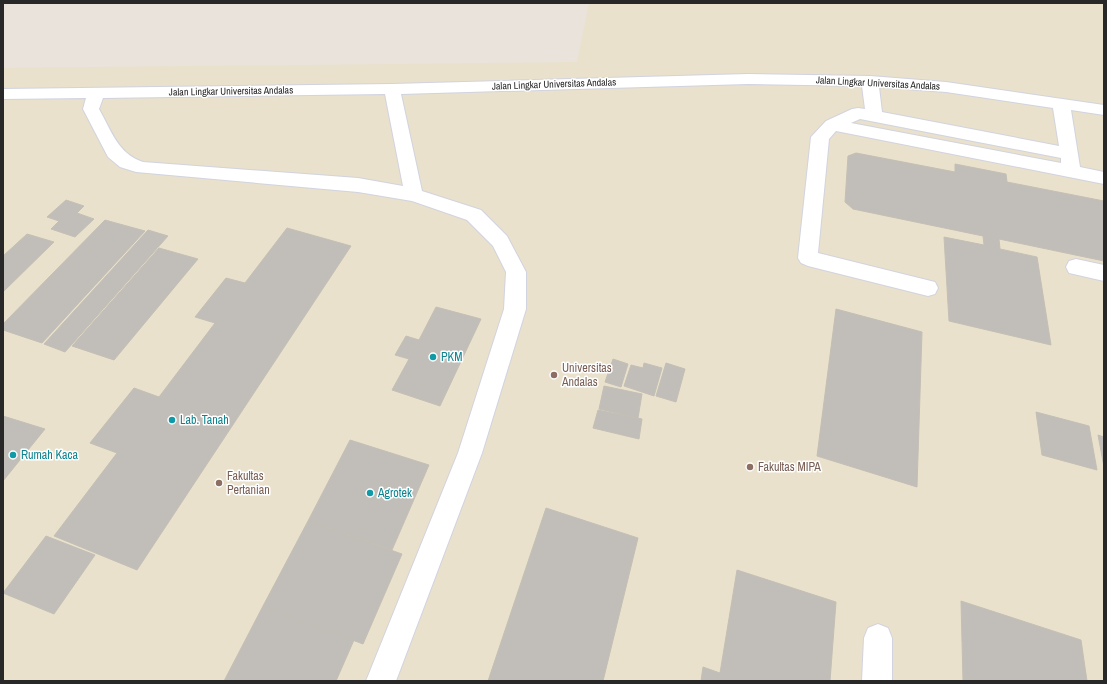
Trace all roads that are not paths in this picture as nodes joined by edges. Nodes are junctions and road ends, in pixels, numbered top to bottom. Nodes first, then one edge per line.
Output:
1 (870, 80) junction
2 (392, 89) junction
3 (96, 93) junction
4 (3, 94) edge
5 (1061, 103) junction
6 (1104, 110) edge
7 (885, 124) junction
8 (832, 125) junction
9 (1071, 163) junction
10 (1104, 178) edge
11 (414, 195) junction
12 (1076, 267) dead end
13 (1104, 273) edge
14 (928, 288) dead end
15 (878, 638) dead end
16 (381, 681) edge
17 (877, 681) edge

1 - 2 street, Jalan Lingkar Universitas Andalas
1 - 5 street, Jalan Lingkar Universitas Andalas
1 - 7 street
2 - 3 street, Jalan Lingkar Universitas Andalas
2 - 11 street
3 - 4 street, Jalan Lingkar Universitas Andalas
3 - 11 street
5 - 6 street, Jalan Lingkar Universitas Andalas
5 - 9 street
7 - 8 street
7 - 8 street
7 - 9 street
8 - 14 street
9 - 10 street
11 - 16 street
12 - 13 street
15 - 17 street

